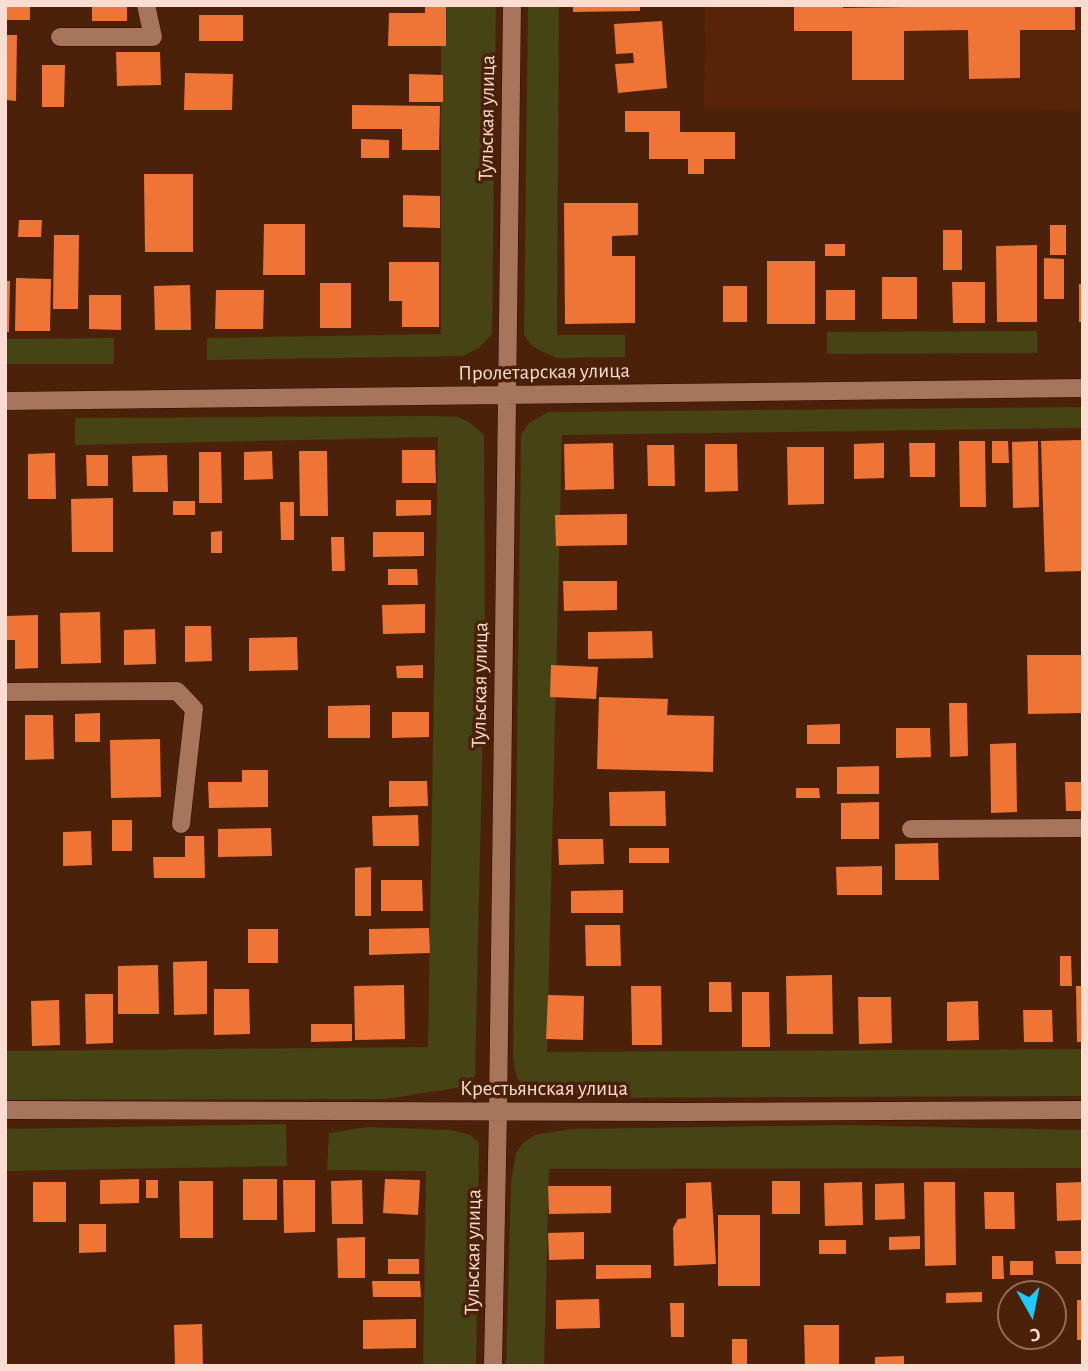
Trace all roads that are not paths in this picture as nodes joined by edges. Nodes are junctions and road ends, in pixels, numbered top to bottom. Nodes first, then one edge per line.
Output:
1 (146, 5) edge
2 (512, 5) edge
3 (60, 37) dead end
4 (1083, 388) edge
5 (506, 396) junction
6 (5, 401) edge
7 (5, 692) edge
8 (181, 824) dead end
9 (1083, 828) edge
10 (911, 829) dead end
11 (5, 1110) edge
12 (1083, 1110) edge
13 (498, 1111) junction
14 (493, 1366) edge

1 - 3 street
2 - 5 street, Тульская улица
4 - 5 street, Пролетарская улица
5 - 6 street, Пролетарская улица
5 - 13 street, Тульская улица
7 - 8 street
9 - 10 street
11 - 13 street, Крестьянская улица
12 - 13 street, Крестьянская улица
13 - 14 street, Тульская улица

